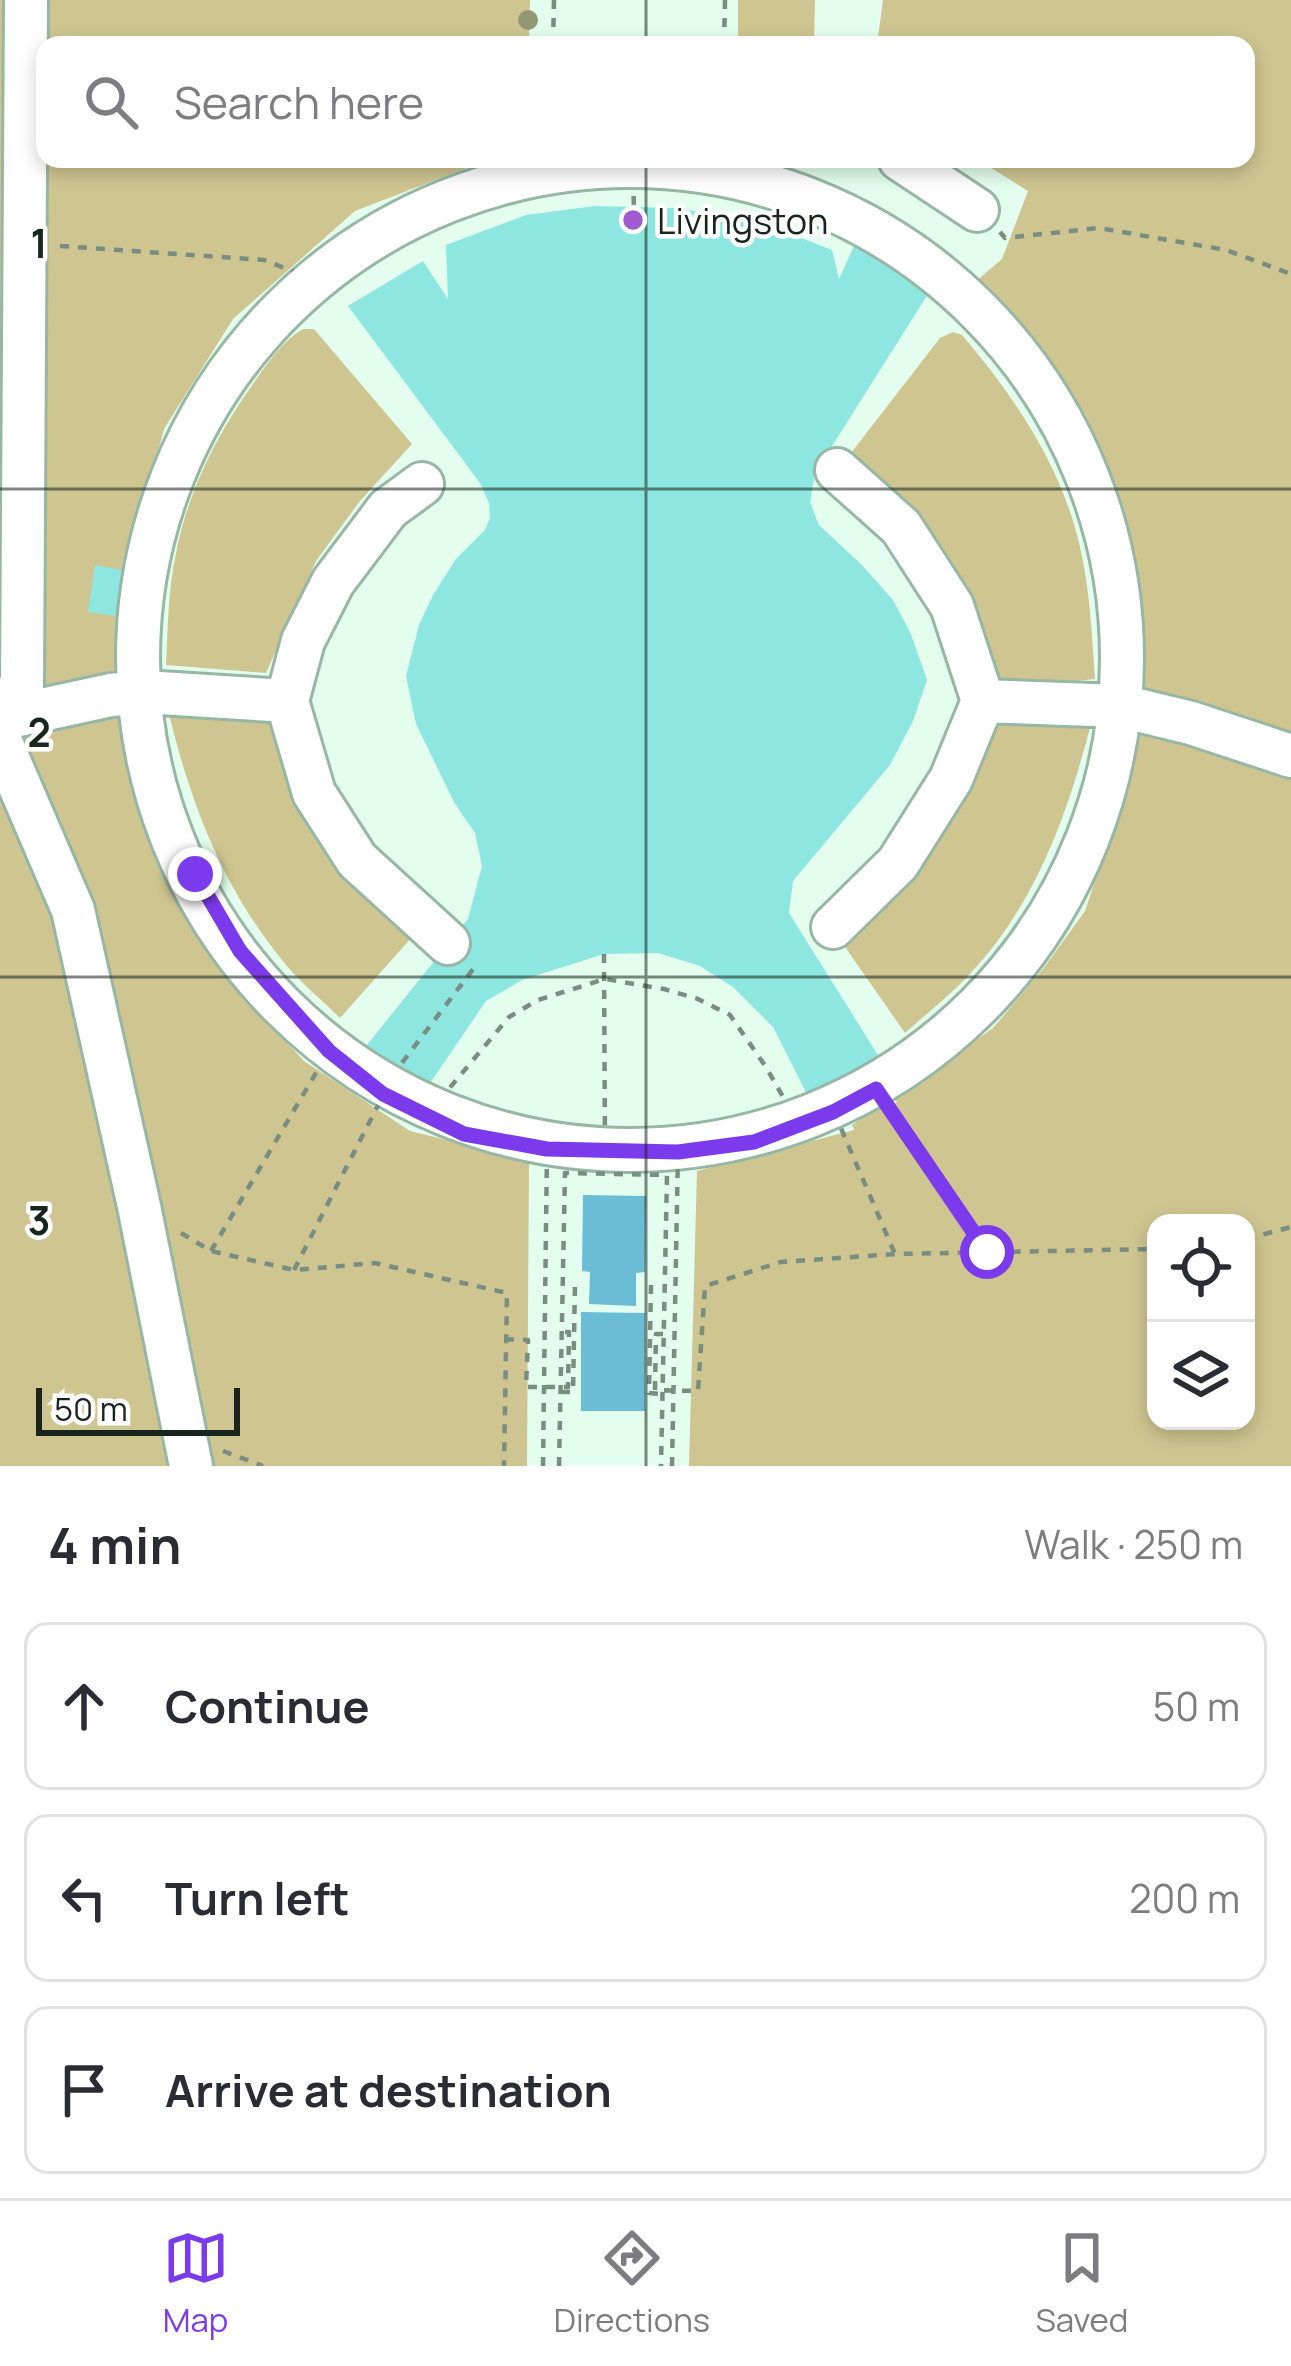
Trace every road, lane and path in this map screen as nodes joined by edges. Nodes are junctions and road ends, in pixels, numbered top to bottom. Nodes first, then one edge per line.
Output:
1 (26, 0) edge
2 (554, 0) edge
3 (725, 0) edge
4 (553, 36) edge
5 (724, 36) edge
6 (532, 168) edge
7 (632, 168) edge
8 (739, 168) edge
9 (913, 168) edge
10 (634, 207) dead end
11 (991, 224) joint
12 (26, 244) junction
13 (1291, 274) edge
14 (315, 280) junction
15 (837, 470) dead end
16 (422, 484) dead end
17 (145, 692) junction
18 (287, 701) junction
19 (983, 701) junction
20 (1121, 706) junction
21 (0, 715) edge
22 (0, 740) edge
23 (1291, 756) edge
24 (833, 927) dead end
25 (464, 954) joint
26 (604, 954) dead end
27 (605, 980) junction
28 (329, 1051) junction
29 (876, 1089) junction
30 (383, 1094) junction
31 (427, 1115) junction
32 (816, 1118) junction
33 (547, 1149) junction
34 (604, 1152) junction
35 (678, 1152) junction
36 (139, 1206) junction
37 (1291, 1227) edge
38 (1255, 1237) edge
39 (1147, 1249) edge
40 (211, 1251) junction
41 (987, 1252) junction
42 (895, 1254) junction
43 (293, 1270) junction
44 (575, 1284) dead end
45 (651, 1285) dead end
46 (562, 1332) junction
47 (664, 1334) junction
48 (506, 1340) junction
49 (544, 1387) junction
50 (673, 1390) junction
51 (560, 1392) junction
52 (662, 1394) junction
53 (191, 1466) edge
54 (504, 1466) edge
55 (543, 1466) edge
56 (559, 1466) edge
57 (661, 1466) edge
58 (672, 1466) edge

1 - 12 street
2 - 4 path
3 - 5 path
6 - 14 street
7 - 10 path
8 - 20 street
9 - 11 street
11 - 13 path
12 - 14 path
12 - 21 street
14 - 17 street
15 - 19 street
16 - 18 street
17 - 18 street
17 - 21 street
17 - 28 street
18 - 25 street
19 - 20 street
19 - 24 street
20 - 23 street
20 - 29 street
22 - 36 street
25 - 30 path
26 - 27 path
27 - 31 path
27 - 32 path
27 - 34 path
28 - 30 street
28 - 40 path
29 - 32 street
29 - 41 path
30 - 31 street
30 - 43 path
31 - 33 street
32 - 35 street
32 - 42 path
33 - 34 street
33 - 49 path
34 - 35 street
35 - 50 path
36 - 40 path
36 - 53 street
37 - 38 path
39 - 41 path
40 - 43 path
41 - 42 path
42 - 50 path
43 - 48 path
44 - 51 path
45 - 52 path
46 - 47 path
46 - 49 path
46 - 51 path
47 - 50 path
47 - 52 path
48 - 49 path
48 - 54 path
49 - 55 path
50 - 58 path
51 - 56 path
52 - 57 path

